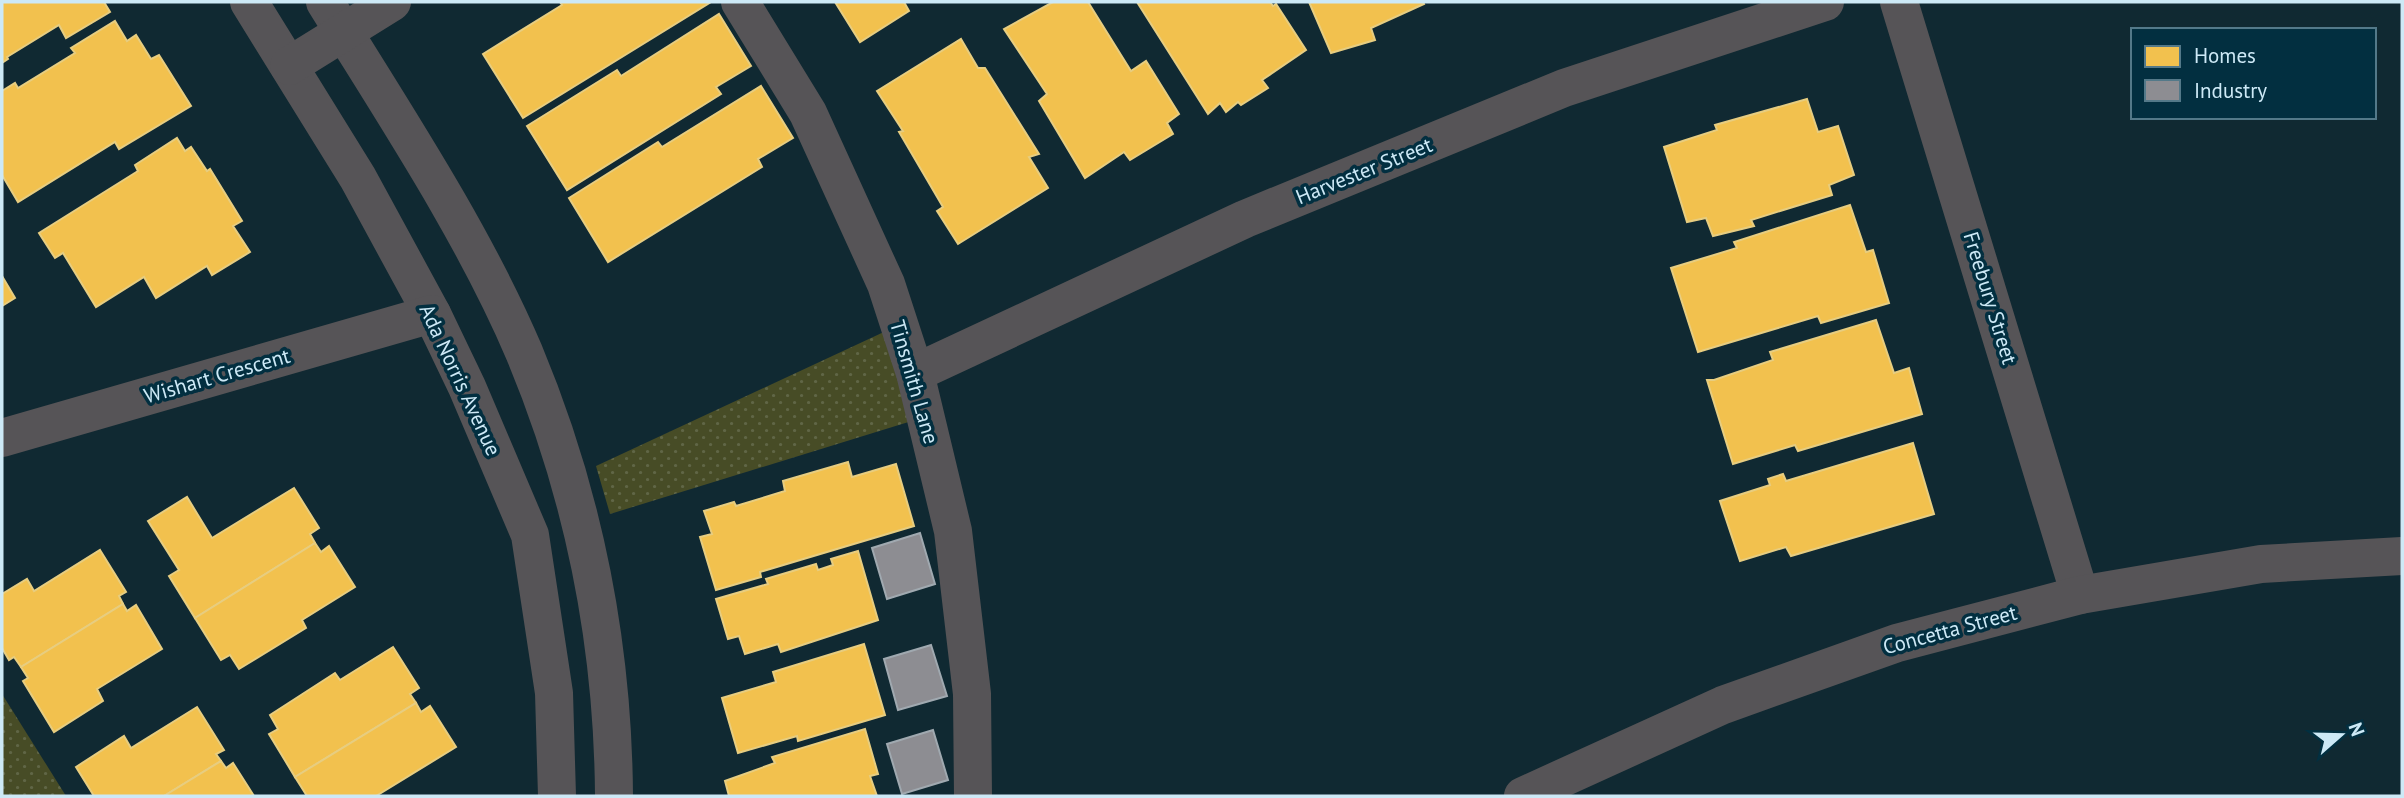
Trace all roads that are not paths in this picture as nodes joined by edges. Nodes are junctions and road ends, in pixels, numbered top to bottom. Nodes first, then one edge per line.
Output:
1 (249, 2) edge
2 (392, 2) edge
3 (740, 2) edge
4 (1825, 2) edge
5 (1899, 2) edge
6 (334, 17) edge
7 (289, 66) junction
8 (432, 314) junction
9 (915, 373) junction
10 (2, 438) edge
11 (2402, 556) edge
12 (2080, 595) junction
13 (557, 796) edge
14 (614, 796) edge
15 (973, 796) edge
16 (1523, 796) edge

1 - 7 street, Ada Norris Avenue
2 - 6 street
3 - 9 street, Tinsmith Lane
4 - 9 street, Harvester Street
5 - 12 street, Freebury Street
6 - 7 street
6 - 14 street
7 - 8 street, Ada Norris Avenue
8 - 10 street, Wishart Crescent
8 - 13 street, Ada Norris Avenue
9 - 15 street, Tinsmith Lane
11 - 12 street, Concetta Street
12 - 16 street, Concetta Street

